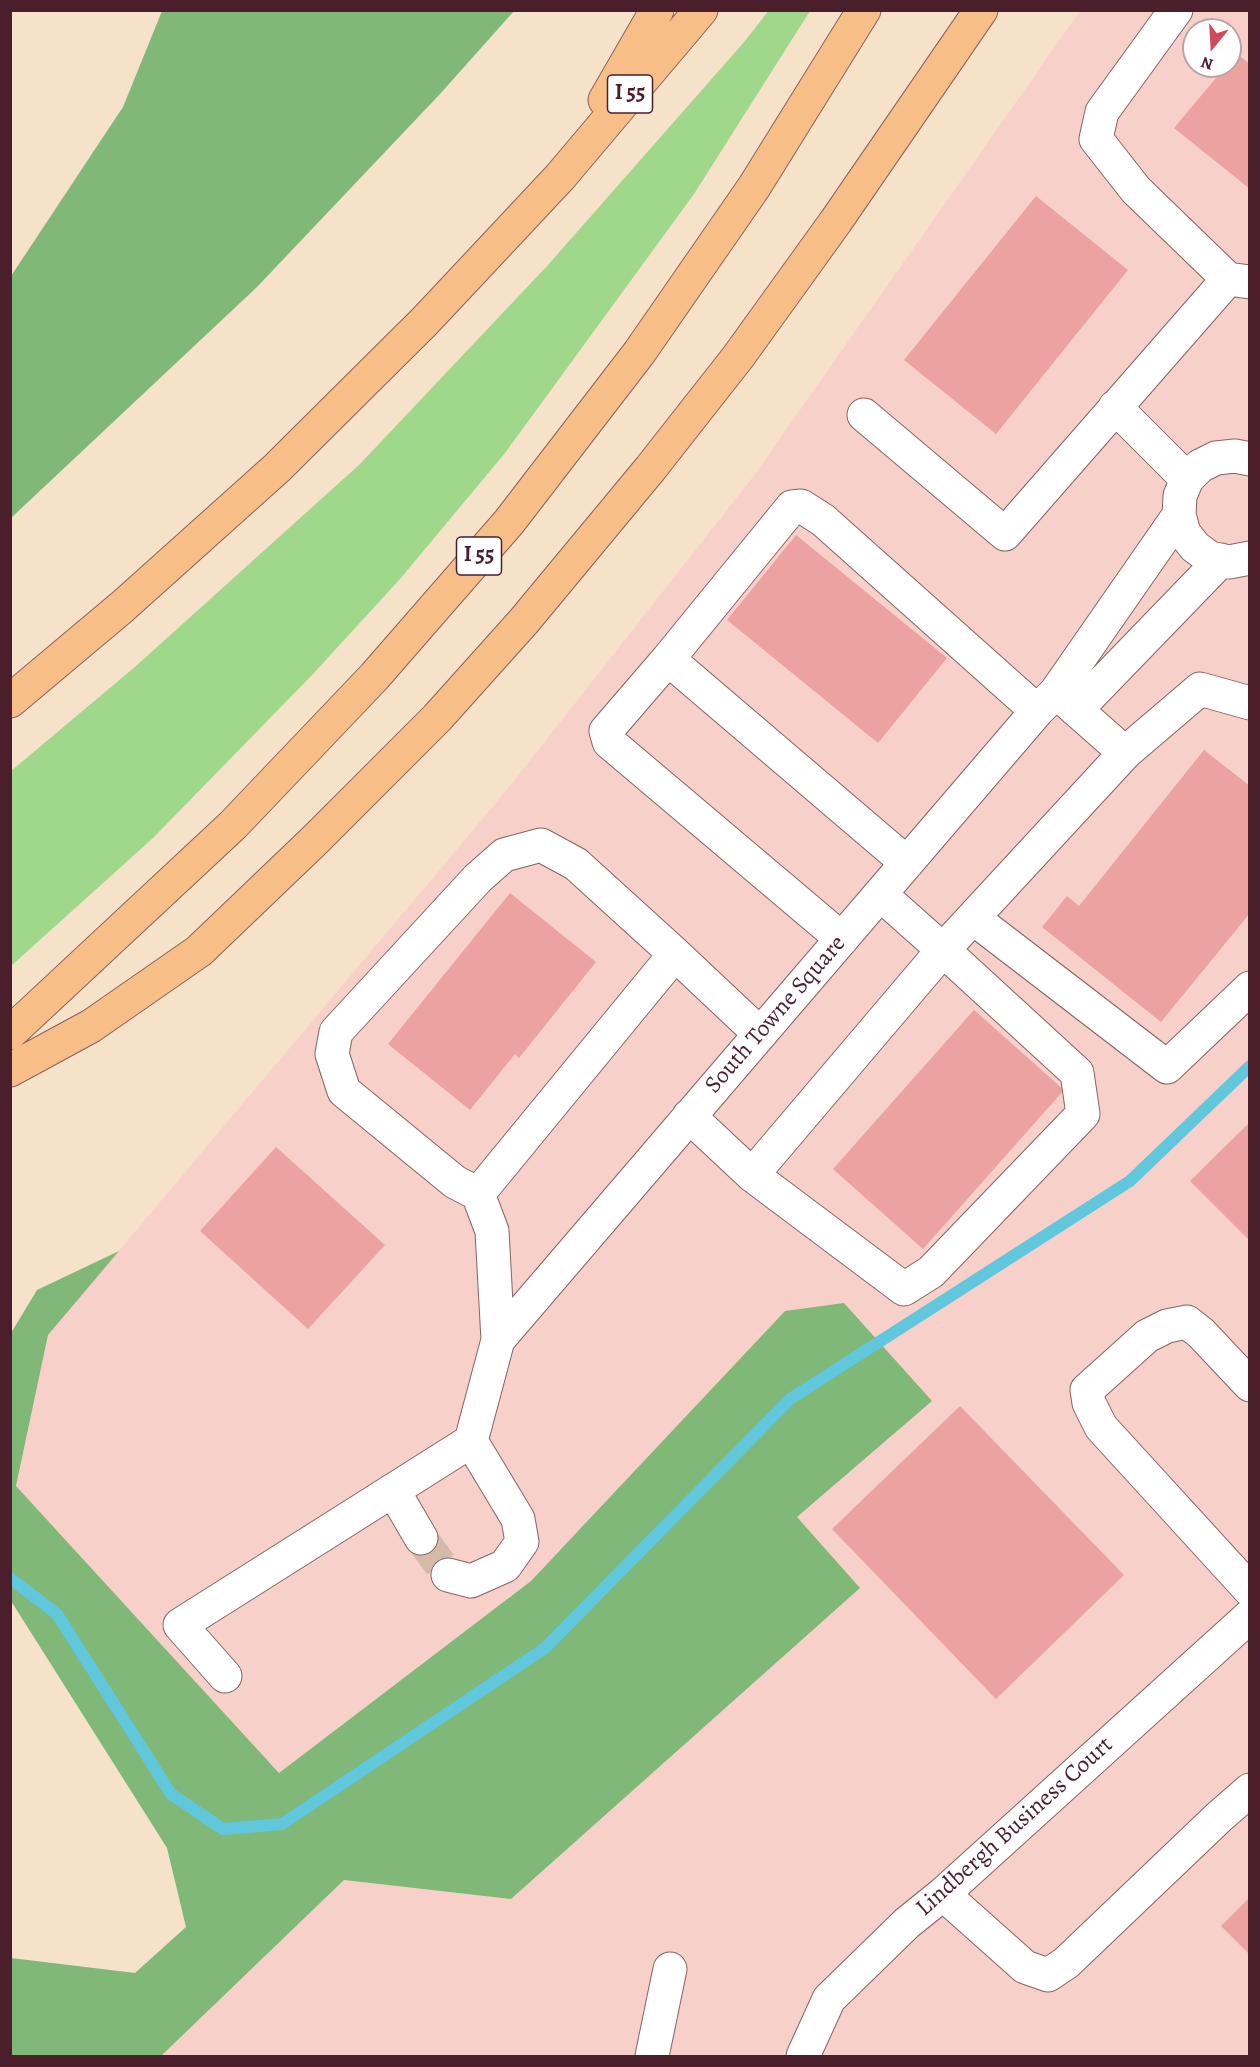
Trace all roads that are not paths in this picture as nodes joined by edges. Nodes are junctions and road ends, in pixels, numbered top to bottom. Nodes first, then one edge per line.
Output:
1 (657, 10) edge
2 (701, 10) edge
3 (864, 10) edge
4 (981, 10) edge
5 (1176, 10) edge
6 (560, 177) junction
7 (1239, 280) edge
8 (1116, 407) junction
9 (864, 415) dead end
10 (1245, 452) edge
11 (1187, 479) junction
12 (1179, 515) junction
13 (1235, 559) edge
14 (668, 659) junction
15 (10, 701) edge
16 (1250, 703) edge
17 (1056, 704) junction
18 (1125, 753) junction
19 (907, 863) junction
20 (880, 894) junction
21 (973, 918) junction
22 (842, 939) junction
23 (943, 950) junction
24 (675, 954) junction
25 (1250, 988) edge
26 (10, 1033) edge
27 (760, 1034) junction
28 (10, 1070) edge
29 (689, 1116) junction
30 (752, 1175) junction
31 (478, 1194) junction
32 (498, 1340) junction
33 (1250, 1385) edge
34 (471, 1441) junction
35 (393, 1490) junction
36 (421, 1538) tunnel mouth
37 (448, 1575) dead end
38 (1250, 1590) edge
39 (1250, 1616) edge
40 (225, 1676) dead end
41 (1250, 1790) edge
42 (943, 1894) junction
43 (670, 1969) dead end
44 (652, 2056) edge
45 (803, 2056) edge

1 - 6 highway
2 - 6 highway, I 55
3 - 26 highway, I 55
4 - 28 highway
5 - 7 lane
6 - 15 highway, I 55
7 - 8 lane
8 - 9 lane
8 - 11 lane
10 - 11 lane
11 - 12 lane, South Towne Square
12 - 13 lane, South Towne Square
12 - 17 lane, South Towne Square
13 - 17 lane, South Towne Square
14 - 17 lane
14 - 19 lane
14 - 22 lane
16 - 18 lane
17 - 18 lane
17 - 19 lane, South Towne Square
18 - 21 lane
19 - 20 lane, South Towne Square
20 - 22 lane, South Towne Square
20 - 23 lane
21 - 23 lane
21 - 25 lane
22 - 27 lane, South Towne Square
23 - 30 lane
23 - 30 lane
24 - 27 lane
24 - 31 lane
24 - 31 lane
27 - 29 lane, South Towne Square
29 - 30 lane
29 - 32 lane, South Towne Square
31 - 32 lane
32 - 34 lane
33 - 38 lane
34 - 35 lane
34 - 37 lane
35 - 36 lane
35 - 40 lane
39 - 42 lane, Lindbergh Business Court
41 - 42 lane
42 - 45 lane, Lindbergh Business Court
43 - 44 lane

